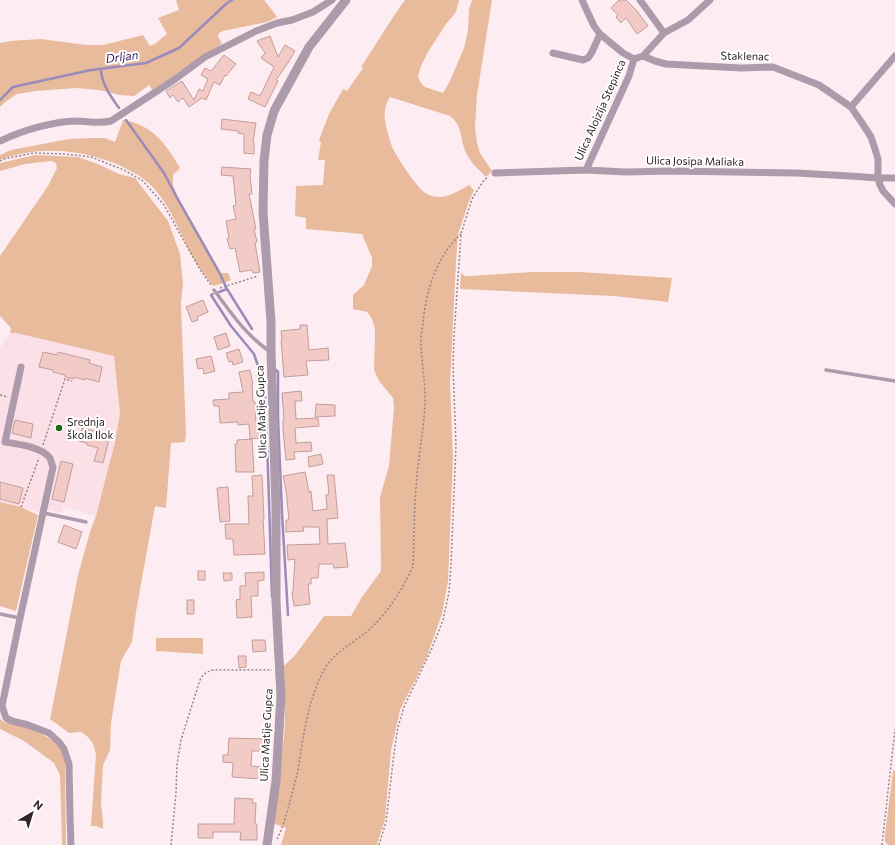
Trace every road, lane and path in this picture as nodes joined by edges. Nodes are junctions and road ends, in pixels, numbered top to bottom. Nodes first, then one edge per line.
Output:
1 (332, 0) edge
2 (346, 0) edge
3 (582, 0) edge
4 (640, 0) edge
5 (710, 0) edge
6 (664, 33) junction
7 (600, 34) junction
8 (553, 53) dead end
9 (643, 56) junction
10 (895, 56) edge
11 (634, 58) junction
12 (851, 107) junction
13 (0, 141) edge
14 (0, 161) edge
15 (586, 170) junction
16 (495, 173) joint
17 (878, 178) junction
18 (895, 178) edge
19 (895, 204) edge
20 (461, 234) junction
21 (268, 273) junction
22 (224, 286) dead end
23 (214, 290) joint
24 (271, 352) junction
25 (21, 367) dead end
26 (826, 370) dead end
27 (72, 381) dead end
28 (895, 381) edge
29 (41, 452) junction
30 (21, 507) dead end
31 (44, 513) junction
32 (86, 522) dead end
33 (0, 614) edge
34 (20, 618) junction
35 (280, 670) junction
36 (1, 706) edge
37 (895, 729) edge
38 (277, 840) dead end
39 (71, 845) edge
40 (171, 845) edge
41 (267, 845) edge
42 (379, 845) edge
43 (882, 845) edge

1 - 13 street
2 - 21 street, Ulica Matije Gupca
3 - 7 street
4 - 6 street
5 - 6 street, Ulica Alojzija Stepinca
6 - 9 street, Ulica Alojzija Stepinca
7 - 8 street
7 - 11 street
9 - 11 street
9 - 12 street, Staklenac
10 - 12 street
11 - 15 street, Ulica Alojzija Stepinca
12 - 17 street, Staklenac
14 - 23 path
15 - 16 street, Ulica Josipa Maliaka
15 - 17 street, Ulica Josipa Maliaka
16 - 20 path
17 - 18 street, Ulica Josipa Maliaka
17 - 19 street
20 - 38 path
20 - 42 path
21 - 22 path
21 - 24 street, Ulica Matije Gupca
23 - 24 lane
24 - 35 street, Ulica Matije Gupca
25 - 29 street
26 - 28 lane
27 - 29 path
29 - 30 path
29 - 31 street
31 - 32 lane
31 - 34 street
33 - 34 lane
34 - 36 street
35 - 40 path
35 - 41 street, Ulica Matije Gupca
36 - 39 street
37 - 43 path

